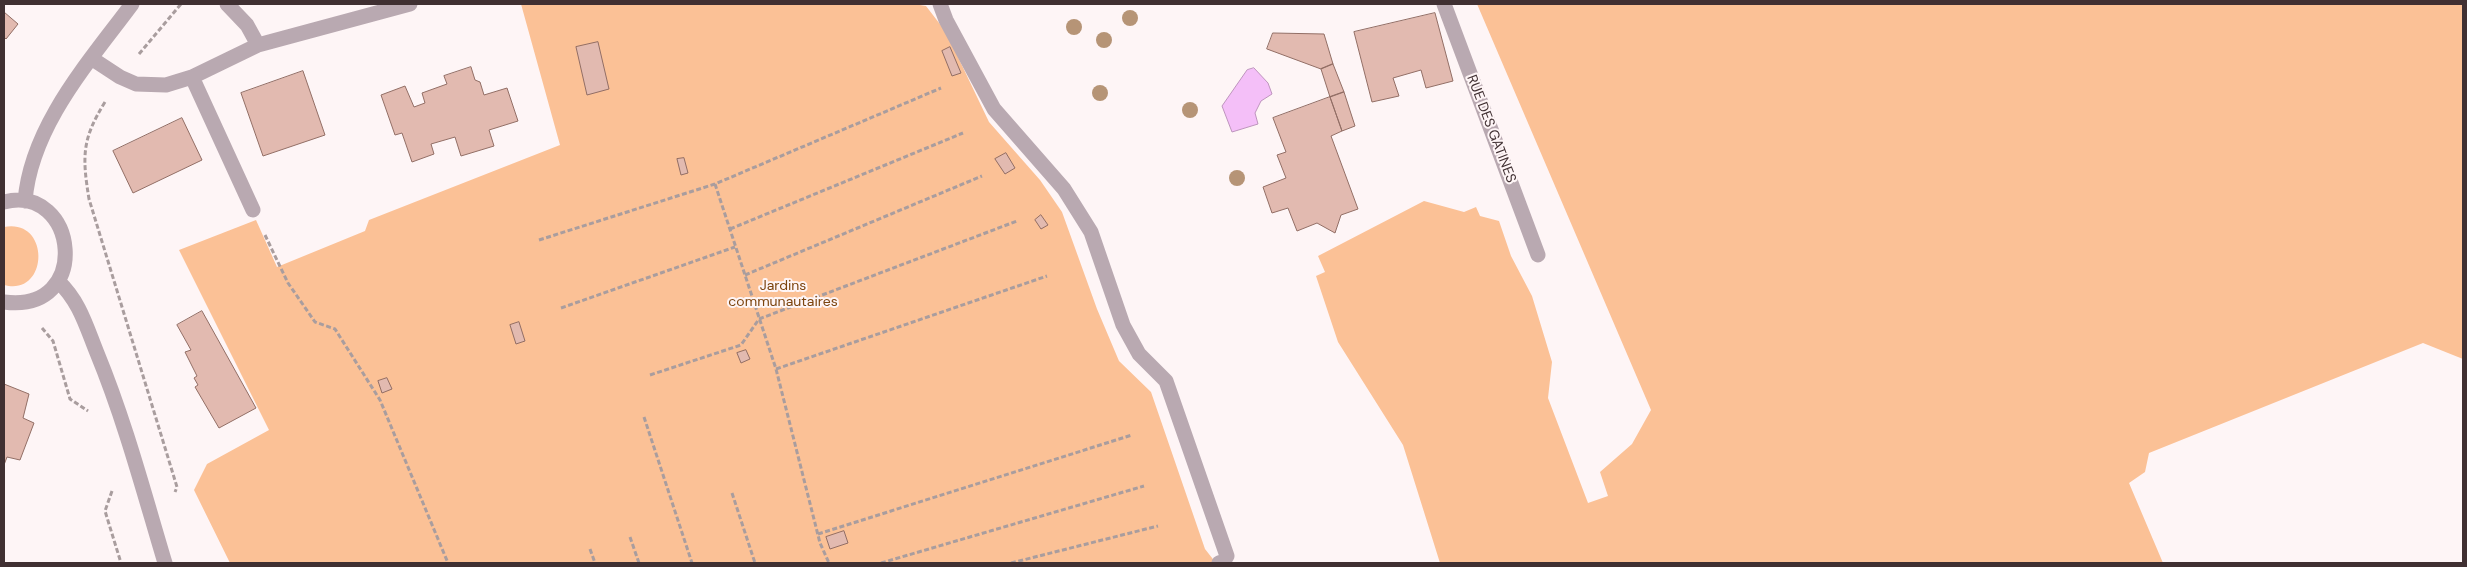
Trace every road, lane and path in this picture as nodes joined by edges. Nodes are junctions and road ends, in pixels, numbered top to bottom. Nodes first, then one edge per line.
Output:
1 (132, 4) edge
2 (227, 4) edge
3 (410, 4) edge
4 (940, 4) edge
5 (1444, 4) edge
6 (258, 45) junction
7 (92, 58) junction
8 (192, 77) junction
9 (941, 88) dead end
10 (963, 133) dead end
11 (982, 176) dead end
12 (715, 184) junction
13 (89, 199) dead end
14 (24, 201) junction
15 (4, 202) edge
16 (253, 210) joint
17 (1016, 221) dead end
18 (730, 229) junction
19 (538, 240) dead end
20 (736, 247) junction
21 (1538, 254) dead end
22 (745, 276) junction
23 (1047, 276) dead end
24 (58, 280) junction
25 (10, 303) edge
26 (561, 308) dead end
27 (759, 319) junction
28 (128, 323) dead end
29 (776, 369) junction
30 (650, 376) dead end
31 (90, 413) dead end
32 (644, 417) dead end
33 (1132, 435) dead end
34 (1144, 486) dead end
35 (113, 489) dead end
36 (732, 493) dead end
37 (1158, 526) dead end
38 (818, 534) junction
39 (630, 537) dead end
40 (590, 549) dead end
41 (121, 563) edge
42 (165, 563) edge
43 (448, 563) edge
44 (595, 563) edge
45 (639, 563) edge
46 (692, 563) edge
47 (755, 563) edge
48 (829, 563) edge
49 (881, 563) edge
50 (1011, 563) edge
51 (1219, 563) edge

1 - 7 street
2 - 6 street
3 - 6 street
4 - 51 street
5 - 21 street, RUE DES GATINES
6 - 8 street
7 - 8 street
7 - 14 street
8 - 16 street
9 - 12 path
10 - 18 path
11 - 22 path
12 - 18 path
12 - 19 path
13 - 28 path
14 - 15 street
14 - 24 street
16 - 43 path
17 - 27 path
18 - 20 path
20 - 22 path
20 - 26 path
22 - 27 path
23 - 29 path
24 - 25 street
24 - 42 street
25 - 31 path
27 - 29 path
27 - 30 path
29 - 38 path
32 - 46 path
33 - 38 path
34 - 49 path
35 - 41 path
36 - 47 path
37 - 50 path
38 - 48 path
39 - 45 path
40 - 44 path

